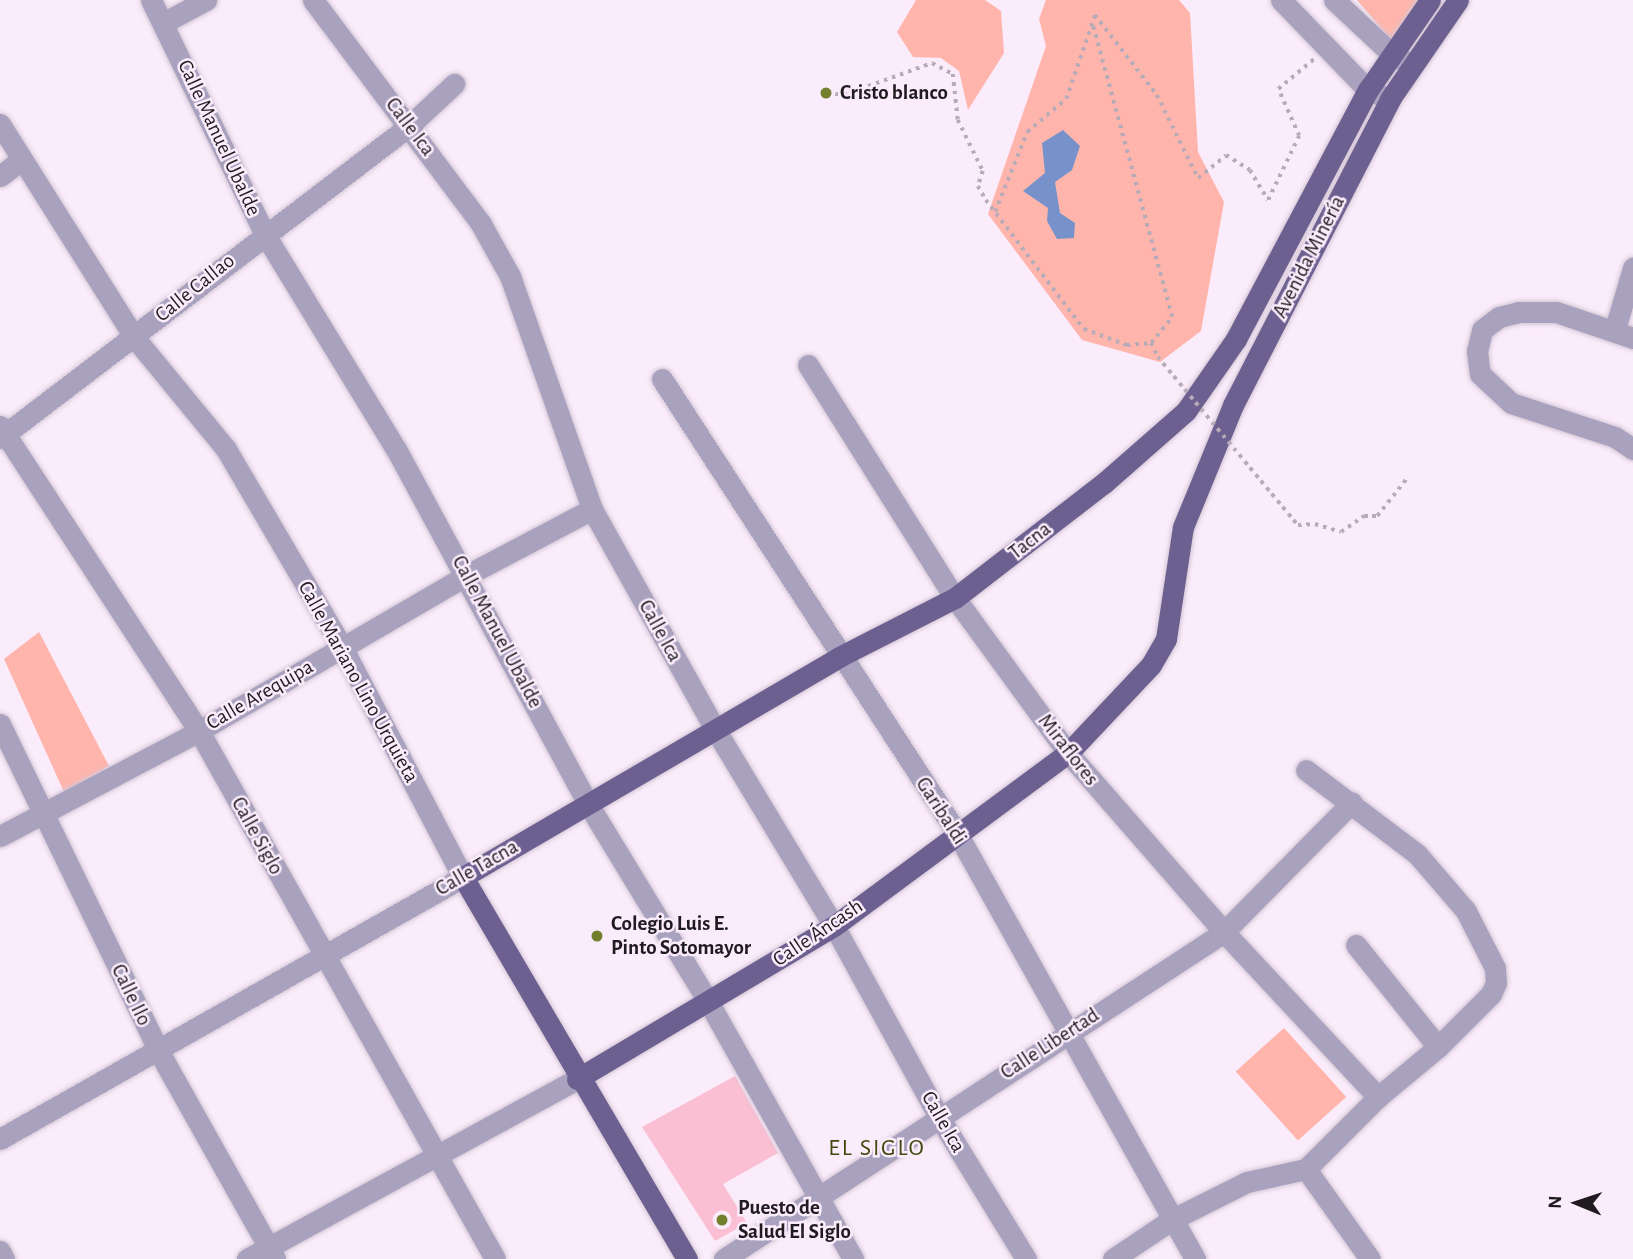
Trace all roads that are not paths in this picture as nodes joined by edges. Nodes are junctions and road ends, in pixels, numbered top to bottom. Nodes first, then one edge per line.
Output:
1 (151, 0) edge
2 (206, 0) edge
3 (313, 0) edge
4 (1281, 0) edge
5 (1334, 0) edge
6 (1430, 0) edge
7 (1458, 0) edge
8 (165, 22) junction
9 (1393, 55) junction
10 (1414, 66) junction
11 (454, 84) dead end
12 (1368, 90) junction
13 (1390, 99) junction
14 (0, 124) edge
15 (409, 126) junction
16 (20, 161) junction
17 (0, 176) edge
18 (264, 233) junction
19 (1633, 268) edge
20 (1629, 294) edge
21 (1624, 334) edge
22 (134, 337) junction
23 (808, 365) dead end
24 (662, 379) dead end
25 (2, 432) edge
26 (1633, 449) edge
27 (1104, 483) joint
28 (592, 509) junction
29 (1183, 527) joint
30 (467, 575) junction
31 (955, 598) junction
32 (342, 647) junction
33 (839, 657) junction
34 (0, 724) edge
35 (715, 729) junction
36 (199, 731) junction
37 (1068, 753) junction
38 (1306, 771) dead end
39 (1352, 802) junction
40 (588, 804) junction
41 (42, 813) junction
42 (957, 833) junction
43 (0, 836) edge
44 (463, 877) junction
45 (834, 926) junction
46 (1224, 932) junction
47 (1356, 945) dead end
48 (323, 956) junction
49 (709, 1003) junction
50 (1067, 1033) junction
51 (1438, 1047) junction
52 (159, 1052) junction
53 (578, 1079) junction
54 (1378, 1097) junction
55 (939, 1117) junction
56 (0, 1139) edge
57 (438, 1159) junction
58 (1306, 1169) junction
59 (817, 1202) junction
60 (1171, 1220) junction
61 (0, 1251) edge
62 (272, 1254) edge
63 (4, 1259) edge
64 (247, 1259) edge
65 (495, 1259) edge
66 (687, 1259) edge
67 (724, 1259) edge
68 (853, 1259) edge
69 (1026, 1259) edge
70 (1113, 1259) edge
71 (1195, 1259) edge
72 (1370, 1259) edge

1 - 8 street, Calle Manuel Ubalde
2 - 8 street
3 - 15 street, Calle Ica
4 - 12 street
5 - 9 street
6 - 9 main road, Avenida Minería
7 - 10 main road, Avenida Minería
8 - 18 street, Calle Manuel Ubalde
9 - 10 street
9 - 12 main road, Avenida Minería
10 - 13 main road, Avenida Minería
11 - 15 street, Calle Callao
12 - 13 street
12 - 27 main road, Avenida Minería
13 - 29 main road, Avenida Minería
14 - 16 street, Calle Mariano Lino Urquieta
15 - 18 street, Calle Callao
15 - 28 street, Calle Ica
16 - 17 street
16 - 22 street, Calle Mariano Lino Urquieta
18 - 22 street, Calle Callao
18 - 30 street, Calle Manuel Ubalde
19 - 20 street
20 - 21 street
21 - 26 street
22 - 25 street, Calle Callao
22 - 32 street, Calle Mariano Lino Urquieta
23 - 31 street, Miraflores
24 - 33 street, Garibaldi
25 - 36 street, Calle Siglo
27 - 31 main road, Tacna
28 - 30 street, Calle Arequipa
28 - 35 street, Calle Ica
29 - 37 main road, Calle Áncash
30 - 32 street, Calle Arequipa
30 - 40 street, Calle Manuel Ubalde
31 - 33 main road, Calle Tacna
31 - 37 street, Miraflores
32 - 36 street, Calle Arequipa
32 - 44 street, Calle Mariano Lino Urquieta
33 - 35 main road, Calle Tacna
33 - 42 street, Garibaldi
34 - 41 street, Calle Ilo
35 - 40 main road, Calle Tacna
35 - 45 street, Calle Ica
36 - 41 street, Calle Arequipa
36 - 48 street, Calle Siglo
37 - 42 main road, Calle Áncash
37 - 46 street, Miraflores
38 - 39 street
39 - 46 street, Calle Libertad
39 - 51 street
40 - 44 main road, Calle Tacna
40 - 49 street, Calle Manuel Ubalde
41 - 43 street, Calle Arequipa
41 - 52 street, Calle Ilo
42 - 45 main road, Calle Áncash
42 - 50 street, Garibaldi
44 - 48 street, Calle Tacna
44 - 53 main road, Calle Mariano Lino Urquieta
45 - 49 main road, Calle Áncash
45 - 55 street, Calle Ica
46 - 50 street, Calle Libertad
46 - 54 street, Miraflores
47 - 51 street
48 - 52 street, Calle Tacna
48 - 57 street, Calle Siglo
49 - 53 main road, Calle Áncash
49 - 59 street, Calle Manuel Ubalde
50 - 55 street, Calle Libertad
50 - 60 street, Garibaldi
51 - 54 street
52 - 56 street, Calle Tacna
52 - 62 street, Calle Ilo
53 - 57 street, Calle Áncash
53 - 66 main road, Calle Mariano Lino Urquieta
54 - 58 street
55 - 59 street, Calle Libertad
55 - 69 street, Calle Ica
57 - 62 street, Calle Áncash
57 - 65 street, Calle Siglo
58 - 60 street
58 - 72 street
59 - 67 street, Calle Libertad
59 - 68 street, Calle Manuel Ubalde
60 - 70 street
60 - 71 street, Garibaldi
61 - 63 street
62 - 64 street, Calle Áncash

